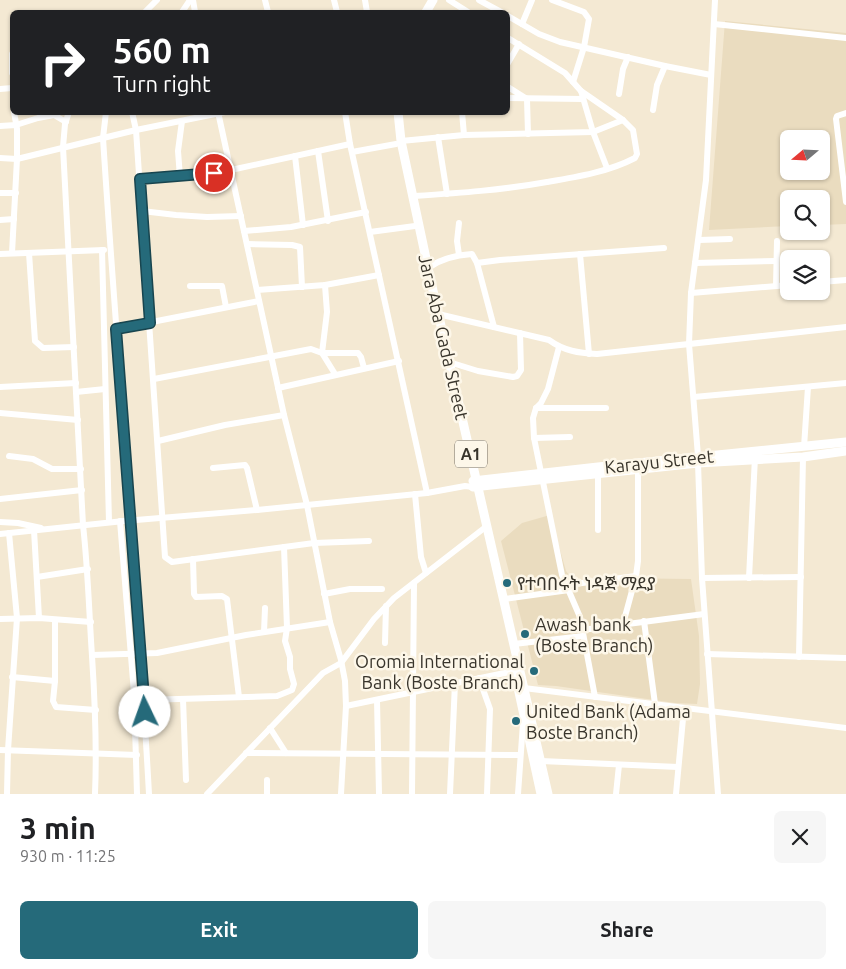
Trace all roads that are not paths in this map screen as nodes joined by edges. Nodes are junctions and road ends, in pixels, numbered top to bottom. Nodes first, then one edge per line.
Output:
1 (157, 0) edge
2 (192, 0) edge
3 (449, 0) edge
4 (532, 0) edge
5 (552, 0) edge
6 (715, 0) edge
7 (482, 1) edge
8 (147, 10) edge
9 (184, 10) edge
10 (465, 10) edge
11 (498, 10) edge
12 (510, 17) edge
13 (522, 24) junction
14 (714, 24) junction
15 (846, 38) edge
16 (510, 39) edge
17 (518, 44) junction
18 (584, 47) junction
19 (628, 57) junction
20 (510, 59) edge
21 (665, 66) junction
22 (711, 74) junction
23 (573, 82) junction
24 (510, 88) edge
25 (581, 91) junction
26 (619, 94) dead end
27 (510, 98) edge
28 (527, 99) junction
29 (584, 99) junction
30 (653, 110) dead end
31 (846, 113) edge
32 (14, 115) edge
33 (68, 115) edge
34 (106, 115) edge
35 (133, 115) edge
36 (221, 115) edge
37 (345, 115) edge
38 (393, 115) edge
39 (398, 115) edge
40 (462, 115) edge
41 (193, 116) edge
42 (622, 120) junction
43 (182, 121) junction
44 (66, 122) junction
45 (16, 125) junction
46 (0, 126) edge
47 (136, 130) junction
48 (593, 132) junction
49 (528, 134) junction
50 (464, 135) junction
51 (438, 137) junction
52 (104, 138) junction
53 (399, 143) junction
54 (350, 144) junction
55 (63, 147) junction
56 (318, 151) junction
57 (352, 152) junction
58 (294, 156) junction
59 (0, 158) edge
60 (17, 159) junction
61 (607, 168) junction
62 (231, 170) junction
63 (180, 176) junction
64 (140, 179) junction
65 (0, 193) edge
66 (16, 193) junction
67 (447, 194) junction
68 (414, 196) junction
69 (846, 202) edge
70 (142, 211) junction
71 (366, 212) junction
72 (241, 216) junction
73 (14, 219) junction
74 (0, 220) edge
75 (328, 220) junction
76 (459, 223) dead end
77 (304, 225) junction
78 (415, 226) junction
79 (244, 231) junction
80 (370, 232) junction
81 (730, 239) dead end
82 (699, 240) junction
83 (777, 241) dead end
84 (247, 244) junction
85 (664, 248) dead end
86 (102, 250) junction
87 (110, 250) junction
88 (69, 252) junction
89 (12, 253) junction
90 (29, 253) junction
91 (0, 254) edge
92 (580, 254) junction
93 (459, 255) junction
94 (776, 261) junction
95 (477, 263) junction
96 (695, 264) junction
97 (428, 268) junction
98 (378, 275) junction
99 (846, 280) edge
100 (830, 281) edge
101 (190, 286) dead end
102 (325, 286) junction
103 (776, 286) junction
104 (780, 286) edge
105 (302, 287) junction
106 (257, 290) junction
107 (691, 293) junction
108 (259, 301) junction
109 (226, 308) junction
110 (438, 314) junction
111 (150, 323) junction
112 (494, 327) junction
113 (846, 327) edge
114 (116, 329) junction
115 (520, 333) junction
116 (689, 344) junction
117 (74, 347) junction
118 (560, 347) junction
119 (322, 353) junction
120 (589, 354) junction
121 (272, 356) junction
122 (399, 361) junction
123 (449, 362) junction
124 (364, 368) junction
125 (335, 374) junction
126 (154, 379) junction
127 (76, 383) junction
128 (846, 383) edge
129 (0, 387) edge
130 (808, 387) junction
131 (278, 388) junction
132 (105, 389) junction
133 (76, 392) junction
134 (694, 397) junction
135 (536, 408) junction
136 (606, 408) dead end
137 (0, 413) edge
138 (284, 415) junction
139 (78, 420) junction
140 (570, 437) dead end
141 (534, 438) junction
142 (158, 441) junction
143 (846, 442) edge
144 (846, 451) edge
145 (804, 452) junction
146 (9, 456) dead end
147 (756, 456) junction
148 (698, 460) junction
149 (212, 468) dead end
150 (80, 469) junction
151 (638, 469) junction
152 (598, 470) junction
153 (543, 476) junction
154 (473, 484) junction
155 (82, 490) junction
156 (427, 493) junction
157 (415, 494) junction
158 (0, 499) edge
159 (307, 505) junction
160 (257, 510) junction
161 (163, 518) junction
162 (130, 520) junction
163 (120, 521) junction
164 (0, 522) edge
165 (110, 522) junction
166 (84, 525) junction
167 (47, 529) junction
168 (483, 529) junction
169 (34, 530) junction
170 (598, 530) dead end
171 (9, 533) junction
172 (0, 534) edge
173 (369, 542) dead end
174 (314, 543) junction
175 (284, 547) junction
176 (193, 559) junction
177 (88, 569) junction
178 (426, 573) junction
179 (636, 576) junction
180 (37, 577) junction
181 (800, 577) junction
182 (702, 578) junction
183 (749, 578) junction
184 (414, 583) junction
185 (568, 587) junction
186 (382, 589) dead end
187 (324, 594) junction
188 (504, 599) junction
189 (386, 606) junction
190 (264, 608) dead end
191 (704, 614) junction
192 (0, 618) edge
193 (17, 618) junction
194 (39, 618) junction
195 (54, 620) junction
196 (90, 622) junction
197 (330, 622) junction
198 (644, 622) junction
199 (623, 624) junction
200 (287, 628) junction
201 (264, 632) junction
202 (583, 633) junction
203 (232, 638) junction
204 (385, 643) dead end
205 (514, 644) junction
206 (131, 654) junction
207 (141, 654) junction
208 (707, 654) junction
209 (92, 655) junction
210 (799, 657) junction
211 (846, 658) edge
212 (341, 662) junction
213 (514, 671) junction
214 (12, 677) junction
215 (480, 678) junction
216 (55, 681) junction
217 (455, 684) junction
218 (524, 688) junction
219 (414, 692) junction
220 (239, 697) junction
221 (595, 697) junction
222 (183, 699) junction
223 (144, 700) junction
224 (377, 700) junction
225 (654, 704) junction
226 (346, 706) junction
227 (684, 708) junction
228 (96, 710) junction
229 (712, 711) junction
230 (524, 719) junction
231 (270, 728) junction
232 (846, 728) edge
233 (0, 750) edge
234 (8, 750) junction
235 (246, 753) junction
236 (286, 753) junction
237 (344, 753) junction
238 (96, 754) junction
239 (379, 754) junction
240 (413, 754) junction
241 (137, 755) junction
242 (451, 755) junction
243 (489, 755) junction
244 (520, 756) junction
245 (541, 761) junction
246 (619, 765) junction
247 (678, 767) junction
248 (186, 780) dead end
249 (267, 780) dead end
250 (7, 794) edge
251 (95, 794) edge
252 (137, 794) edge
253 (149, 794) edge
254 (207, 794) edge
255 (267, 794) edge
256 (341, 794) edge
257 (379, 794) edge
258 (412, 794) edge
259 (450, 794) edge
260 (487, 794) edge
261 (518, 794) edge
262 (542, 794) edge
263 (548, 794) edge
264 (616, 794) edge
265 (676, 794) edge
266 (718, 794) edge

1 - 8 street
2 - 9 street
3 - 10 street
4 - 13 street
5 - 18 street
6 - 14 street
7 - 11 street
12 - 13 street
13 - 18 street
14 - 15 street
14 - 22 street
16 - 17 street
17 - 20 street
17 - 23 street
18 - 19 street
18 - 23 street
19 - 21 street
19 - 26 street
21 - 22 street
21 - 30 street
22 - 82 street
23 - 25 street
24 - 28 street
25 - 29 street
25 - 42 street
27 - 28 street
28 - 29 street
28 - 49 street
29 - 48 street
31 - 69 street
32 - 45 street
33 - 44 street
34 - 52 street
35 - 47 street
36 - 62 street
37 - 54 street
38 - 53 main road, Jara Aba Gada Street / A1
39 - 53 main road, Jara Aba Gada Street / A1
40 - 50 street
41 - 43 street
42 - 48 street
42 - 61 street
43 - 47 street
43 - 63 street
44 - 45 street
44 - 55 street
45 - 46 street
45 - 60 street
47 - 52 street
47 - 64 street
48 - 49 street
48 - 61 street
49 - 50 street
50 - 51 street
51 - 53 street
51 - 67 street
52 - 55 street
52 - 87 street
53 - 57 street
53 - 68 main road, Jara Aba Gada Street / A1
53 - 78 main road, Jara Aba Gada Street / A1
54 - 56 street
54 - 57 street
55 - 60 street
55 - 88 street
56 - 58 street
56 - 75 street
57 - 71 street
58 - 62 street
58 - 77 street
59 - 60 street
60 - 66 street
61 - 67 street
62 - 63 street
62 - 72 street
63 - 64 street
64 - 70 street
65 - 66 street
66 - 73 street
67 - 68 street
68 - 97 main road, Jara Aba Gada Street / A1
70 - 72 street
70 - 111 street
71 - 75 street
71 - 80 street
72 - 79 street
73 - 74 street
73 - 89 street
75 - 77 street
76 - 93 street
77 - 79 street
78 - 80 street
78 - 154 main road, Jara Aba Gada Street / A1
79 - 84 street
80 - 98 street
81 - 82 street
82 - 96 street
83 - 94 street
84 - 105 street
84 - 106 street
85 - 92 street
86 - 87 street
86 - 88 street
86 - 132 street
87 - 114 street
88 - 90 street
88 - 117 street
89 - 90 street
89 - 91 street
90 - 117 street
92 - 95 street
92 - 120 street
93 - 95 street
93 - 97 street
94 - 96 street
94 - 103 street
95 - 112 street
96 - 107 street
97 - 110 main road, Jara Aba Gada Street / A1
98 - 102 street
98 - 122 street
99 - 100 street
101 - 109 street
102 - 105 street
102 - 119 street
103 - 104 street
103 - 107 street
105 - 106 street
106 - 108 street
107 - 116 street
108 - 109 street
108 - 121 street
109 - 111 street
110 - 112 street
110 - 123 main road, Jara Aba Gada Street / A1
111 - 114 street
111 - 126 street
112 - 115 street
113 - 116 street
114 - 162 street
115 - 118 street
115 - 123 street
116 - 120 street
116 - 134 street
117 - 127 street
118 - 120 street
118 - 135 street
119 - 121 street
119 - 124 street
119 - 125 street
121 - 126 street
121 - 131 street
122 - 124 street
122 - 156 street
123 - 154 main road, Jara Aba Gada Street / A1
124 - 125 street
125 - 131 street
126 - 142 street
127 - 129 street
127 - 133 street
128 - 130 street
130 - 134 street
130 - 145 street
131 - 138 street
132 - 133 street
132 - 165 street
133 - 139 street
134 - 148 street
135 - 136 street
135 - 141 street
137 - 139 street
138 - 142 street
138 - 159 street
139 - 150 street
140 - 141 street
141 - 153 street
142 - 161 street
143 - 145 main road, Karayu Street
144 - 145 main road, Karayu Street
145 - 147 main road, Karayu Street
145 - 181 street
146 - 150 street
147 - 148 main road, Karayu Street
147 - 183 street
148 - 151 main road, Karayu Street
148 - 152 main road, Karayu Street
148 - 182 street
149 - 160 street
150 - 155 street
151 - 152 main road, Karayu Street
151 - 179 street
152 - 153 main road, Karayu Street
152 - 170 street
153 - 154 main road, Karayu Street
153 - 185 street
154 - 156 street
154 - 168 main road, Jara Aba Gada Street / A1
154 - 188 main road, Jara Aba Gada Street / A1
155 - 158 street
155 - 166 street
156 - 157 street
157 - 159 street
157 - 178 street
159 - 160 street
159 - 174 street
160 - 161 street
161 - 162 street
161 - 176 street
162 - 163 street
162 - 207 street
163 - 165 street
163 - 206 street
164 - 167 street
165 - 166 street
166 - 167 street
166 - 177 street
167 - 169 street
168 - 178 street
168 - 213 main road, Jara Aba Gada Street / A1
169 - 171 street
169 - 180 street
171 - 172 street
171 - 193 street
173 - 174 street
174 - 175 street
174 - 187 street
175 - 176 street
175 - 200 street
176 - 203 street
177 - 180 street
177 - 196 street
178 - 184 street
179 - 185 street
179 - 199 street
180 - 194 street
181 - 183 street
181 - 210 street
182 - 183 street
182 - 191 street
184 - 189 street
184 - 219 street
185 - 188 street
185 - 202 street
186 - 187 street
187 - 197 street
188 - 205 main road, Jara Aba Gada Street / A1
189 - 204 street
189 - 212 street
190 - 201 street
191 - 198 street
191 - 208 street
192 - 193 street
193 - 194 street
193 - 214 street
194 - 195 street
195 - 196 street
195 - 216 street
196 - 209 street
197 - 200 street
197 - 212 street
198 - 199 street
198 - 225 street
199 - 202 street
200 - 201 street
200 - 220 street
201 - 203 street
202 - 205 street
202 - 221 street
203 - 207 street
203 - 220 street
205 - 218 main road, Jara Aba Gada Street / A1
206 - 207 street
206 - 209 street
206 - 241 street
207 - 223 street
208 - 210 street
208 - 229 street
209 - 228 street
210 - 211 street
212 - 226 street
212 - 231 street
213 - 215 street
213 - 230 main road, Jara Aba Gada Street / A1
214 - 216 street
214 - 234 street
215 - 217 street
215 - 243 street
216 - 228 street
217 - 219 street
217 - 242 street
218 - 221 street
218 - 245 main road, Jara Aba Gada Street / A1
219 - 224 street
219 - 240 street
220 - 222 street
221 - 225 street
222 - 223 street
222 - 248 street
223 - 253 street
224 - 226 street
224 - 239 street
225 - 227 street
226 - 237 street
227 - 229 street
227 - 247 street
228 - 238 street
229 - 232 street
229 - 266 street
230 - 244 street
230 - 262 main road, Jara Aba Gada Street / A1
231 - 235 street
231 - 236 street
233 - 234 street
234 - 238 street
234 - 250 street
235 - 236 street
235 - 254 street
236 - 237 street
237 - 239 street
237 - 256 street
238 - 241 street
238 - 251 street
239 - 240 street
239 - 257 street
240 - 242 street
240 - 258 street
241 - 252 street
242 - 243 street
242 - 259 street
243 - 244 street
243 - 260 street
244 - 261 street
245 - 246 street
245 - 263 main road, Jara Aba Gada Street / A1
246 - 247 street
246 - 264 street
247 - 265 street
249 - 255 street

